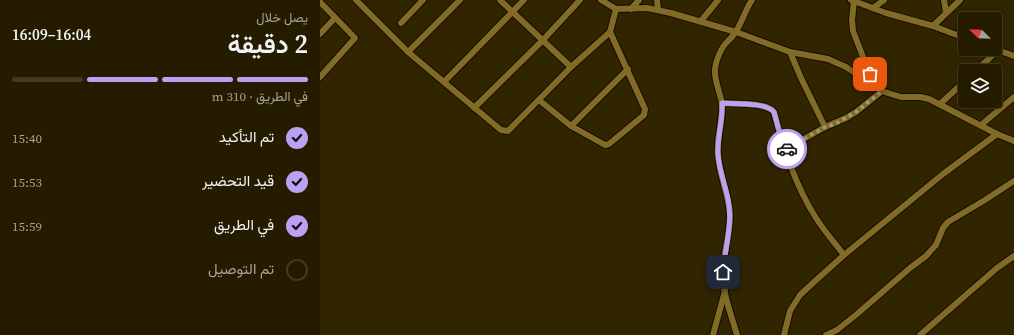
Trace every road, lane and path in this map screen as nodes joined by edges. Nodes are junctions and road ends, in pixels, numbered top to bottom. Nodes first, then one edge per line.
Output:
1 (356, 0) edge
2 (423, 0) edge
3 (460, 0) edge
4 (500, 0) edge
5 (524, 0) edge
6 (580, 0) edge
7 (601, 0) edge
8 (657, 0) edge
9 (718, 0) edge
10 (752, 0) edge
11 (884, 0) edge
12 (944, 0) edge
13 (960, 0) edge
14 (637, 1) edge
15 (852, 1) edge
16 (320, 2) edge
17 (616, 8) junction
18 (873, 8) junction
19 (631, 9) junction
20 (658, 10) junction
21 (512, 12) junction
22 (946, 12) junction
23 (335, 18) junction
24 (701, 21) junction
25 (401, 23) dead end
26 (934, 26) junction
27 (610, 32) junction
28 (736, 32) junction
29 (320, 34) edge
30 (958, 35) edge
31 (543, 40) junction
32 (1002, 51) edge
33 (408, 52) junction
34 (790, 52) junction
35 (990, 56) edge
36 (1014, 56) edge
37 (982, 64) edge
38 (571, 67) junction
39 (628, 69) junction
40 (320, 77) edge
41 (444, 82) junction
42 (874, 85) junction
43 (958, 87) edge
44 (882, 91) junction
45 (1014, 97) edge
46 (539, 100) junction
47 (722, 103) junction
48 (940, 104) junction
49 (474, 108) junction
50 (981, 125) junction
51 (572, 126) junction
52 (825, 127) junction
53 (997, 134) junction
54 (1014, 141) edge
55 (784, 150) junction
56 (1014, 181) edge
57 (844, 255) junction
58 (1014, 256) edge
59 (725, 291) junction
60 (837, 330) junction
61 (713, 335) edge
62 (737, 335) edge
63 (784, 335) edge
64 (826, 335) edge
65 (842, 335) edge
66 (920, 335) edge

1 - 33 street
2 - 25 street
3 - 33 street
4 - 21 street
5 - 21 street
6 - 31 street
7 - 17 street
8 - 20 street
9 - 24 street
10 - 28 street
11 - 18 street
12 - 22 street
13 - 22 street
14 - 19 street
15 - 18 street
15 - 42 street
16 - 23 street
17 - 19 street
17 - 27 street
18 - 26 street
19 - 20 street
20 - 24 street
21 - 31 street
21 - 41 street
22 - 26 street
23 - 29 street
23 - 40 street
24 - 28 street
26 - 30 street
27 - 38 street
27 - 39 street
28 - 34 street
28 - 47 street
31 - 38 street
31 - 49 street
32 - 36 street
33 - 41 street
34 - 42 street
34 - 52 street
35 - 37 street
38 - 46 street
39 - 51 street
39 - 51 street
41 - 49 street
42 - 44 street
43 - 48 street
44 - 48 street
44 - 52 street
45 - 50 street
46 - 49 street
46 - 51 street
47 - 55 street
47 - 59 street
48 - 50 street
50 - 53 street
52 - 55 street
53 - 54 street
53 - 57 street
55 - 57 street
56 - 60 street
57 - 63 street
58 - 66 street
59 - 61 street
59 - 62 street
60 - 64 street
60 - 65 street

